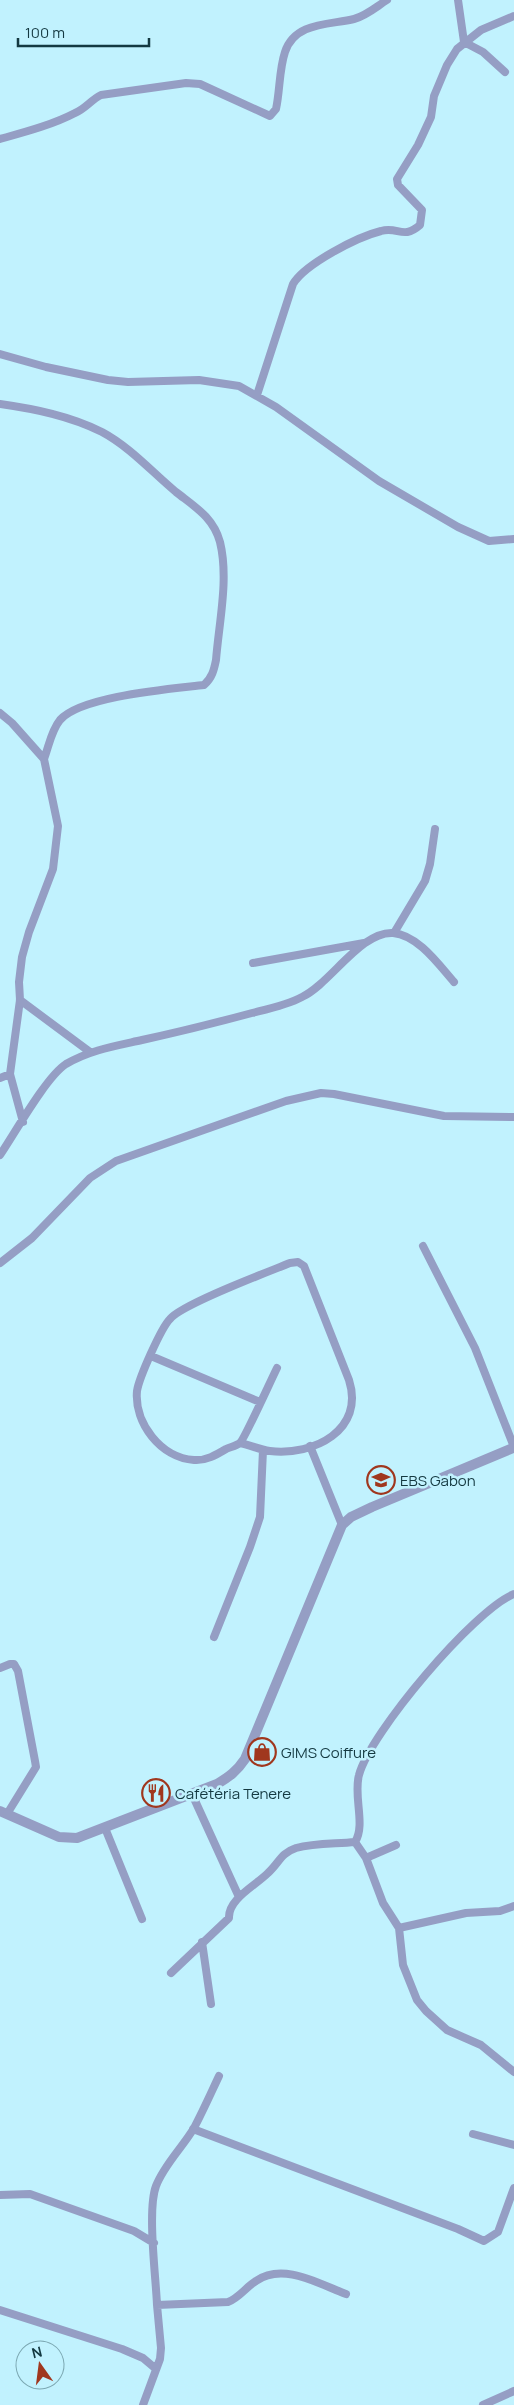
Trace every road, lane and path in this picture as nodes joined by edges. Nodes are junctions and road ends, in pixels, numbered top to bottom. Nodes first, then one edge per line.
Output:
1 (387, 0) edge
2 (458, 0) edge
3 (514, 16) edge
4 (464, 42) junction
5 (505, 72) dead end
6 (0, 139) edge
7 (0, 354) edge
8 (257, 395) junction
9 (0, 404) edge
10 (514, 539) edge
11 (0, 713) edge
12 (44, 759) junction
13 (436, 829) dead end
14 (394, 933) junction
15 (365, 943) junction
16 (253, 963) dead end
17 (454, 982) dead end
18 (20, 1000) junction
19 (90, 1052) junction
20 (10, 1074) junction
21 (0, 1078) edge
22 (514, 1117) edge
23 (23, 1122) junction
24 (0, 1156) edge
25 (423, 1246) dead end
26 (0, 1263) edge
27 (151, 1356) junction
28 (277, 1368) dead end
29 (260, 1402) junction
30 (240, 1443) junction
31 (310, 1446) junction
32 (513, 1448) edge
33 (263, 1450) junction
34 (342, 1525) junction
35 (514, 1594) edge
36 (214, 1637) dead end
37 (0, 1668) edge
38 (192, 1794) junction
39 (4, 1812) edge
40 (105, 1828) junction
41 (355, 1842) junction
42 (396, 1845) dead end
43 (366, 1858) junction
44 (239, 1897) junction
45 (514, 1906) edge
46 (142, 1919) dead end
47 (399, 1928) junction
48 (202, 1942) junction
49 (171, 1973) dead end
50 (211, 2004) dead end
51 (514, 2072) edge
52 (219, 2076) dead end
53 (194, 2129) junction
54 (473, 2134) dead end
55 (514, 2145) edge
56 (514, 2188) edge
57 (0, 2195) edge
58 (154, 2243) junction
59 (346, 2294) dead end
60 (157, 2306) junction
61 (0, 2310) edge
62 (156, 2368) junction
63 (514, 2390) edge
64 (143, 2405) edge
65 (483, 2405) edge

1 - 6 street
2 - 4 street
3 - 4 street
4 - 5 street
4 - 8 street
7 - 8 street
8 - 10 street
9 - 12 street
11 - 12 street
12 - 18 street
13 - 14 street
14 - 15 street
14 - 17 street
15 - 16 street
15 - 19 street
18 - 19 street
18 - 20 street
19 - 23 street
20 - 21 street
20 - 23 street
22 - 26 street
23 - 24 street
25 - 32 street
27 - 29 street
27 - 30 street
27 - 31 street
28 - 29 street
29 - 30 street
30 - 33 street
31 - 33 street
31 - 34 street
32 - 34 street
33 - 36 street
34 - 38 street
35 - 41 street
37 - 39 street
38 - 40 street
38 - 44 street
39 - 40 street
40 - 46 street
41 - 43 street
41 - 44 street
42 - 43 street
43 - 47 street
44 - 48 street
45 - 47 street
47 - 51 street
48 - 49 street
48 - 50 street
52 - 53 street
53 - 56 street
53 - 58 street
54 - 55 street
57 - 58 street
58 - 60 street
59 - 60 street
60 - 62 street
61 - 62 street
62 - 64 street
63 - 65 street

